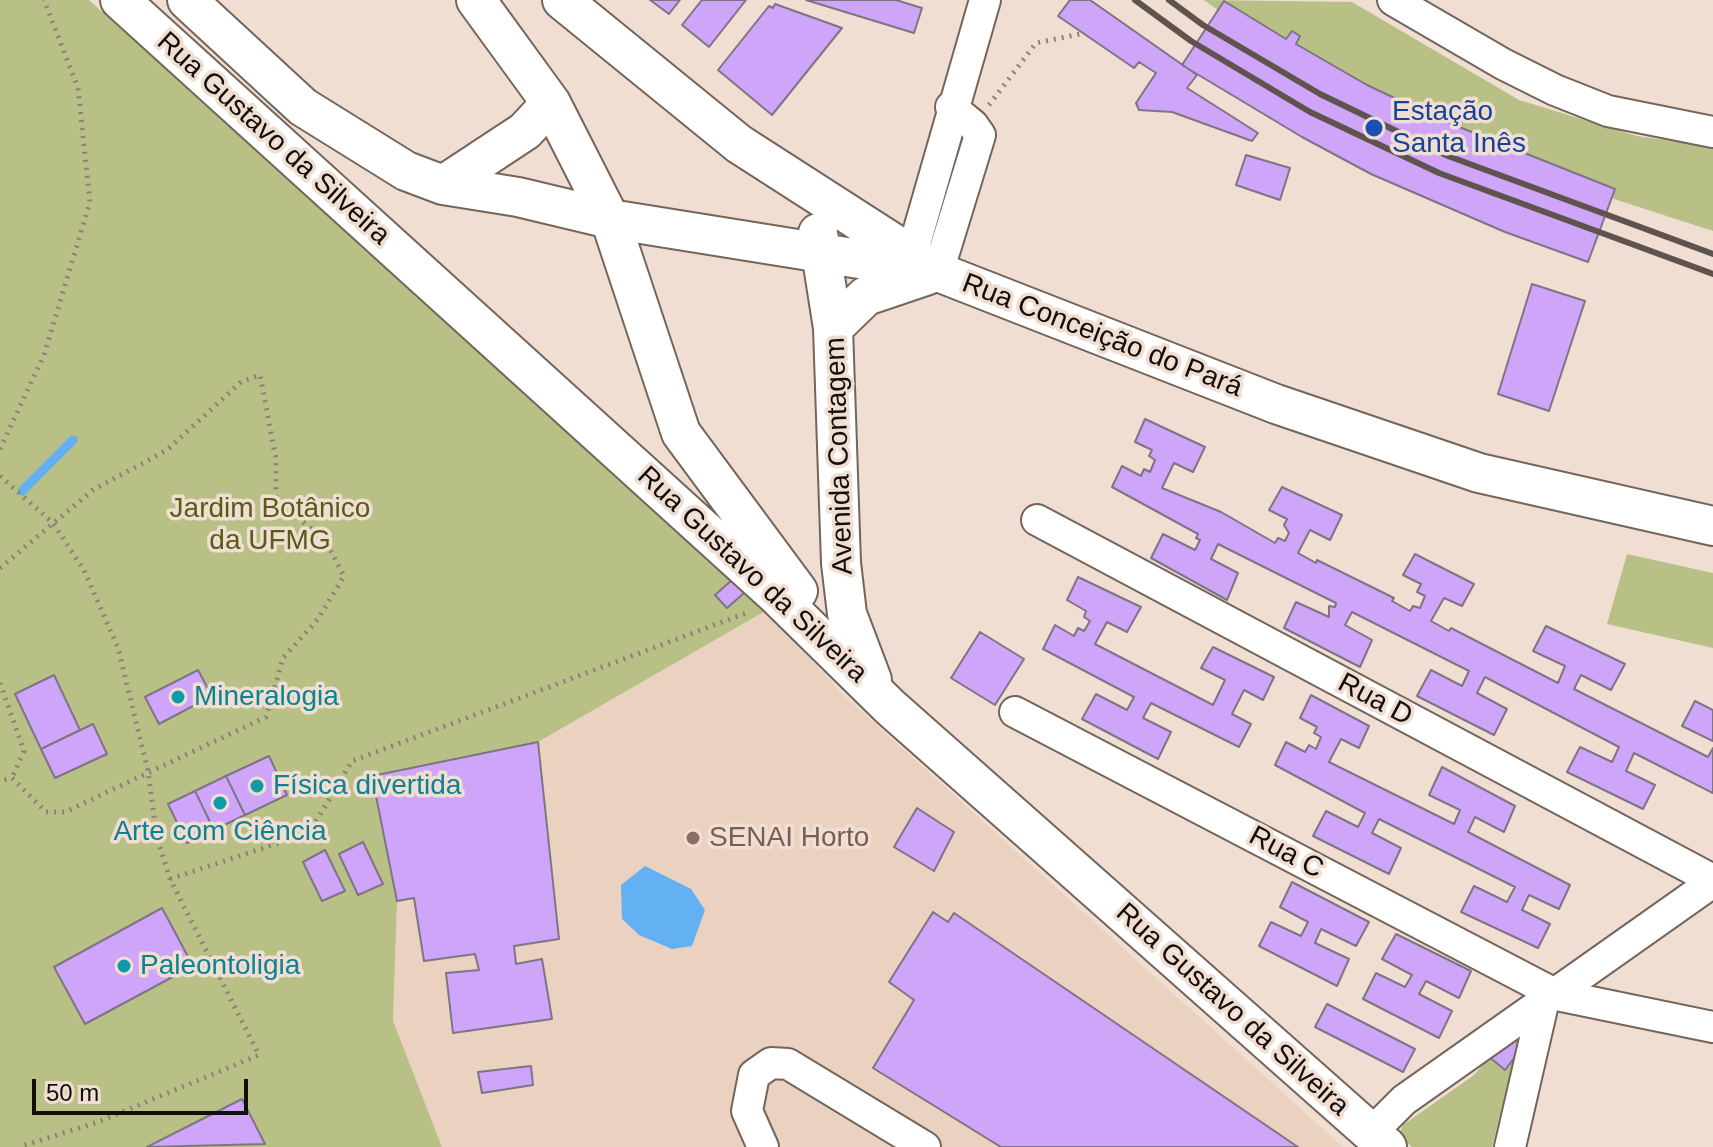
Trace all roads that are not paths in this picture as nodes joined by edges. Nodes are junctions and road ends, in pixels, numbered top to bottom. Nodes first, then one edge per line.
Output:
1 (120, 0) edge
2 (187, 0) edge
3 (209, 0) edge
4 (476, 0) edge
5 (562, 0) edge
6 (985, 0) edge
7 (1409, 4) edge
8 (225, 35) junction
9 (551, 103) junction
10 (1712, 131) edge
11 (443, 185) junction
12 (808, 191) junction
13 (610, 219) junction
14 (823, 255) junction
15 (925, 263) junction
16 (833, 328) junction
17 (1037, 520) dead end
18 (1713, 526) edge
19 (876, 691) junction
20 (1015, 712) dead end
21 (1713, 881) edge
22 (1550, 999) junction
23 (1713, 1027) edge
24 (1379, 1140) edge
25 (763, 1147) edge
26 (925, 1147) edge
27 (1510, 1147) edge

1 - 19 main road, Rua Gustavo da Silveira
2 - 8 main road, Rua Gustavo da Silveira
3 - 8 main road
4 - 9 main road
5 - 12 main road, Rua Conceição do Pará
6 - 15 street
7 - 10 street
8 - 11 main road, Rua Gustavo da Silveira
9 - 11 main road
9 - 13 main road
11 - 13 main road, Rua Gustavo da Silveira
12 - 14 main road
12 - 15 main road, Rua Conceição do Pará
13 - 14 main road, Rua Gustavo da Silveira
13 - 19 main road
14 - 15 main road, Rua Gustavo da Silveira
14 - 16 main road
15 - 16 main road, Avenida Contagem
15 - 18 main road, Rua Conceição do Pará
16 - 19 main road, Avenida Contagem
17 - 21 street, Rua D
19 - 24 main road, Rua Gustavo da Silveira
20 - 22 street, Rua C
21 - 22 street
22 - 23 street, Rua C
22 - 24 street
22 - 27 street
25 - 26 street

